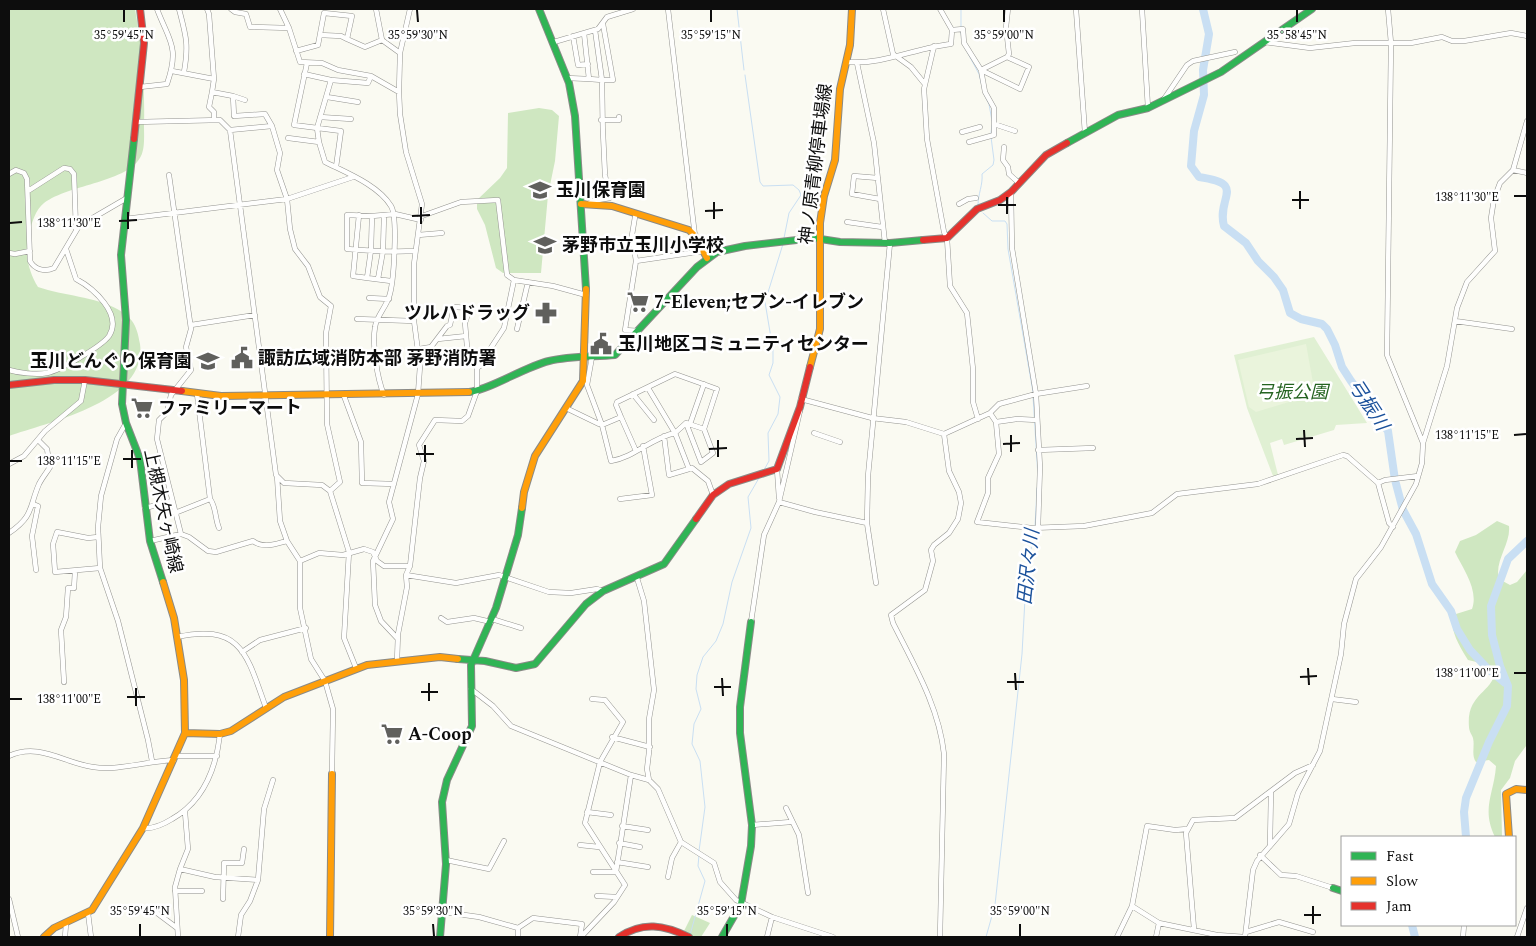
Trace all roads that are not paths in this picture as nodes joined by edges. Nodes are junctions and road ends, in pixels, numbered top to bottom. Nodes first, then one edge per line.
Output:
1 (140, 9) edge
2 (157, 9) edge
3 (179, 9) edge
4 (207, 9) edge
5 (231, 9) edge
6 (280, 9) edge
7 (376, 9) edge
8 (410, 9) edge
9 (538, 9) edge
10 (633, 9) edge
11 (668, 9) edge
12 (852, 9) edge
13 (883, 9) edge
14 (940, 9) edge
15 (1008, 9) edge
16 (1076, 9) edge
17 (1142, 9) edge
18 (1312, 9) edge
19 (1388, 9) edge
20 (604, 24) junction
21 (290, 28) junction
22 (595, 30) junction
23 (952, 30) junction
24 (584, 33) junction
25 (320, 34) junction
26 (573, 36) junction
27 (1527, 36) edge
28 (347, 39) junction
29 (382, 40) junction
30 (554, 42) junction
31 (1264, 42) junction
32 (1391, 43) junction
33 (934, 46) junction
34 (296, 51) junction
35 (1235, 52) dead end
36 (400, 53) junction
37 (598, 55) junction
38 (588, 56) junction
39 (897, 57) junction
40 (1007, 57) junction
41 (847, 62) junction
42 (857, 62) junction
43 (307, 63) junction
44 (588, 64) junction
45 (980, 70) junction
46 (172, 71) junction
47 (184, 72) junction
48 (304, 74) junction
49 (371, 76) junction
50 (567, 78) junction
51 (214, 79) junction
52 (589, 79) junction
53 (332, 80) junction
54 (602, 80) junction
55 (924, 83) junction
56 (140, 87) junction
57 (212, 92) junction
58 (399, 92) junction
59 (233, 96) junction
60 (327, 97) junction
61 (245, 100) dead end
62 (358, 102) dead end
63 (1160, 102) junction
64 (1148, 108) junction
65 (320, 117) junction
66 (619, 117) dead end
67 (214, 120) junction
68 (351, 120) dead end
69 (602, 120) junction
70 (1527, 121) edge
71 (136, 122) junction
72 (994, 124) junction
73 (272, 126) junction
74 (980, 127) dead end
75 (317, 128) junction
76 (230, 130) junction
77 (1015, 130) dead end
78 (962, 132) dead end
79 (1085, 133) junction
80 (288, 138) dead end
81 (320, 142) junction
82 (969, 142) dead end
83 (1004, 146) dead end
84 (336, 167) junction
85 (1513, 170) junction
86 (1527, 173) edge
87 (9, 174) edge
88 (169, 175) dead end
89 (353, 177) junction
90 (878, 178) junction
91 (1019, 183) junction
92 (28, 191) junction
93 (1011, 192) junction
94 (127, 198) junction
95 (976, 198) dead end
96 (288, 199) junction
97 (880, 199) junction
98 (581, 204) junction
99 (590, 204) junction
100 (959, 204) dead end
101 (239, 205) junction
102 (175, 214) junction
103 (395, 214) junction
104 (384, 215) junction
105 (359, 216) junction
106 (372, 216) junction
107 (635, 217) dead end
108 (421, 218) junction
109 (125, 219) junction
110 (847, 222) dead end
111 (882, 227) junction
112 (76, 230) junction
113 (442, 233) dead end
114 (418, 235) junction
115 (696, 236) junction
116 (820, 238) junction
117 (947, 238) junction
118 (887, 243) junction
119 (66, 249) junction
120 (357, 250) junction
121 (371, 250) junction
122 (30, 251) junction
123 (383, 251) junction
124 (415, 251) junction
125 (704, 251) junction
126 (395, 252) junction
127 (9, 253) edge
128 (707, 258) junction
129 (636, 260) junction
130 (367, 278) junction
131 (378, 279) junction
132 (391, 280) junction
133 (514, 280) junction
134 (528, 282) junction
135 (586, 295) junction
136 (369, 298) dead end
137 (389, 299) junction
138 (255, 315) junction
139 (357, 319) dead end
140 (378, 319) junction
141 (414, 321) junction
142 (1455, 321) junction
143 (191, 325) junction
144 (517, 329) dead end
145 (1512, 329) dead end
146 (639, 331) junction
147 (466, 336) junction
148 (438, 339) junction
149 (419, 349) junction
150 (589, 357) junction
151 (468, 358) junction
152 (443, 359) dead end
153 (480, 366) junction
154 (9, 370) edge
155 (85, 380) junction
156 (122, 383) junction
157 (704, 384) junction
158 (9, 385) edge
159 (1087, 386) dead end
160 (648, 388) junction
161 (174, 391) junction
162 (477, 391) junction
163 (197, 394) junction
164 (418, 394) junction
165 (633, 394) junction
166 (384, 395) junction
167 (1034, 395) junction
168 (267, 396) junction
169 (326, 396) junction
170 (344, 396) junction
171 (801, 399) junction
172 (800, 407) junction
173 (568, 409) junction
174 (990, 413) junction
175 (621, 417) junction
176 (872, 418) junction
177 (978, 419) junction
178 (654, 420) dead end
179 (1035, 420) junction
180 (996, 422) junction
181 (126, 423) junction
182 (600, 424) junction
183 (688, 424) junction
184 (704, 429) junction
185 (675, 433) junction
186 (814, 433) dead end
187 (944, 434) junction
188 (664, 436) junction
189 (38, 440) junction
190 (840, 442) dead end
191 (1423, 443) junction
192 (644, 446) junction
193 (1093, 448) dead end
194 (1038, 450) junction
195 (636, 451) junction
196 (9, 464) edge
197 (689, 469) junction
198 (777, 469) junction
199 (276, 475) junction
200 (1418, 476) junction
201 (1378, 483) junction
202 (394, 484) junction
203 (330, 491) junction
204 (713, 495) junction
205 (210, 499) junction
206 (620, 499) dead end
207 (172, 501) junction
208 (779, 502) junction
209 (34, 504) junction
210 (145, 508) junction
211 (175, 513) junction
212 (867, 522) junction
213 (1393, 527) junction
214 (219, 528) dead end
215 (1036, 528) junction
216 (9, 533) edge
217 (181, 534) junction
218 (98, 537) junction
219 (150, 540) junction
220 (287, 541) junction
221 (349, 552) junction
222 (375, 556) junction
223 (300, 560) junction
224 (410, 566) junction
225 (100, 568) junction
226 (36, 570) dead end
227 (75, 571) junction
228 (406, 576) junction
229 (506, 576) junction
230 (637, 578) junction
231 (876, 583) dead end
232 (603, 591) junction
233 (441, 618) dead end
234 (491, 620) junction
235 (751, 622) joint
236 (306, 628) junction
237 (521, 628) dead end
238 (177, 637) junction
239 (397, 638) junction
240 (242, 652) junction
241 (472, 660) junction
242 (397, 661) junction
243 (356, 668) junction
244 (325, 681) junction
245 (64, 682) dead end
246 (471, 689) junction
247 (1332, 699) junction
248 (592, 700) dead end
249 (1356, 702) dead end
250 (266, 708) junction
251 (185, 733) junction
252 (220, 734) junction
253 (612, 737) junction
254 (650, 747) junction
255 (9, 756) edge
256 (217, 756) junction
257 (175, 758) junction
258 (152, 761) junction
259 (600, 762) junction
260 (1313, 765) junction
261 (332, 774) joint
262 (631, 775) junction
263 (273, 780) dead end
264 (649, 780) junction
265 (1527, 790) edge
266 (1271, 792) junction
267 (786, 808) dead end
268 (185, 812) junction
269 (587, 812) junction
270 (611, 815) dead end
271 (791, 822) junction
272 (622, 826) junction
273 (752, 826) junction
274 (143, 828) junction
275 (1187, 829) junction
276 (648, 830) dead end
277 (1509, 836) edge
278 (504, 841) dead end
279 (681, 842) junction
280 (619, 844) junction
281 (1270, 844) junction
282 (580, 845) dead end
283 (599, 847) junction
284 (640, 847) dead end
285 (244, 849) dead end
286 (1260, 855) junction
287 (446, 860) junction
288 (617, 862) junction
289 (648, 867) dead end
290 (180, 869) junction
291 (593, 872) dead end
292 (616, 872) junction
293 (668, 877) dead end
294 (224, 878) junction
295 (258, 880) junction
296 (1333, 888) joint
297 (175, 891) junction
298 (202, 891) dead end
299 (1341, 891) edge
300 (808, 893) dead end
301 (597, 896) dead end
302 (617, 897) junction
303 (223, 898) dead end
304 (9, 899) edge
305 (741, 904) junction
306 (1132, 906) junction
307 (1527, 908) edge
308 (153, 910) dead end
309 (443, 912) junction
310 (88, 913) junction
311 (772, 917) junction
312 (1526, 918) edge
313 (1159, 923) junction
314 (66, 924) junction
315 (177, 928) junction
316 (518, 928) junction
317 (1194, 929) junction
318 (1313, 932) dead end
319 (1207, 935) edge
320 (1245, 935) edge
321 (18, 937) edge
322 (44, 937) edge
323 (66, 937) edge
324 (91, 937) edge
325 (178, 937) edge
326 (238, 937) edge
327 (330, 937) edge
328 (440, 937) edge
329 (518, 937) edge
330 (581, 937) edge
331 (619, 937) edge
332 (688, 937) edge
333 (722, 937) edge
334 (767, 937) edge
335 (832, 937) edge
336 (940, 937) edge
337 (1117, 937) edge
338 (1156, 937) edge
339 (1517, 937) edge

1 - 56 street, 上槻木矢ヶ崎線
2 - 46 street
3 - 47 street
4 - 51 street
5 - 21 street
6 - 21 street
7 - 29 street
8 - 36 street
9 - 30 street
10 - 20 street
11 - 115 street
12 - 41 street, 神ノ原青柳停車場線
13 - 39 street
14 - 23 street
15 - 40 street
16 - 79 street
17 - 64 street
18 - 31 street
19 - 32 street
20 - 22 street
20 - 54 street
21 - 34 street
22 - 24 street
22 - 37 street
23 - 33 street
23 - 45 street
24 - 26 street
24 - 38 street
25 - 28 street
25 - 28 street
25 - 34 street
26 - 30 street
26 - 44 street
27 - 32 street
28 - 29 street
29 - 36 street
30 - 50 street
31 - 32 street
31 - 63 street
32 - 191 street
33 - 39 street
33 - 55 street
34 - 43 street
35 - 63 street
36 - 58 street
37 - 38 street
37 - 54 street
38 - 44 street
39 - 42 street
39 - 55 street
40 - 45 street
40 - 45 street
41 - 42 street
41 - 116 street, 神ノ原青柳停車場線
42 - 90 street
43 - 48 street
43 - 49 street
44 - 52 street
45 - 72 street
46 - 47 street
46 - 56 street
47 - 51 street
48 - 53 street
48 - 75 street
49 - 53 street
49 - 58 street
50 - 52 street
50 - 98 street
51 - 57 street
52 - 54 street
53 - 60 street
54 - 69 street
55 - 117 street
56 - 71 street, 上槻木矢ヶ崎線
57 - 59 street
57 - 67 street
58 - 108 street
59 - 61 street
59 - 73 street
60 - 62 street
60 - 65 street
63 - 64 street
64 - 79 street
65 - 68 street
65 - 75 street
66 - 69 street
67 - 71 street
67 - 76 street
69 - 99 street
70 - 85 street
71 - 94 street, 上槻木矢ヶ崎線
72 - 77 street
72 - 82 street
73 - 76 street
73 - 96 street
74 - 78 street
75 - 81 street
75 - 84 street
76 - 101 street
79 - 91 street
80 - 81 street
81 - 84 street
83 - 91 street
84 - 89 street
85 - 86 street
85 - 142 street
87 - 92 street
88 - 102 street
89 - 96 street
89 - 103 street
90 - 97 street
90 - 97 street
91 - 93 street
92 - 112 street
92 - 122 street
93 - 117 street
93 - 167 street
94 - 109 street, 上槻木矢ヶ崎線
94 - 112 street
95 - 100 street
96 - 101 street
96 - 169 street
97 - 111 street
98 - 99 street
98 - 135 street
99 - 115 street
101 - 102 street
101 - 138 street
102 - 109 street
102 - 143 street
103 - 104 street
103 - 108 street
103 - 126 street
104 - 106 street
104 - 123 street
105 - 106 street
105 - 120 street
105 - 120 street
106 - 121 street
107 - 129 street
108 - 114 street
108 - 133 street
109 - 156 street, 上槻木矢ヶ崎線
110 - 111 street
111 - 118 street
112 - 119 street
113 - 114 street
114 - 124 street
115 - 125 street
116 - 118 street
116 - 128 street
116 - 171 street, 神ノ原青柳停車場線
117 - 118 street
117 - 177 street
118 - 176 street
119 - 122 street
119 - 154 street
120 - 121 street
120 - 130 street
121 - 123 street
121 - 130 street
122 - 127 street
123 - 126 street
123 - 131 street
124 - 126 street
124 - 141 street
125 - 128 street
125 - 129 street
126 - 132 street
128 - 146 street
129 - 146 street
130 - 131 street
131 - 132 street
132 - 137 street
133 - 134 street
133 - 153 street
134 - 135 street
134 - 144 street
135 - 150 street
136 - 137 street
137 - 140 street
138 - 143 street
138 - 168 street
139 - 140 street
140 - 141 street
140 - 166 street
141 - 149 street
142 - 145 street
142 - 191 street
143 - 161 street
146 - 150 street
147 - 148 street
147 - 148 street
147 - 151 street
148 - 149 street
149 - 164 street
150 - 162 street
150 - 173 street
150 - 182 street
151 - 152 street
151 - 153 street
153 - 162 street
155 - 156 street
155 - 158 street
155 - 189 street
156 - 161 street
156 - 181 street, 上槻木矢ヶ崎線
157 - 160 street
157 - 183 street
157 - 184 street
159 - 167 street
160 - 165 street
160 - 185 street
161 - 163 street
161 - 207 street
162 - 164 street
162 - 224 street
163 - 168 street
163 - 205 street
164 - 166 street
164 - 202 street
165 - 175 street
165 - 178 street
166 - 170 street
167 - 174 street
167 - 179 street
168 - 169 street
168 - 199 street
169 - 170 street
169 - 203 street
170 - 202 street
171 - 172 street, 神ノ原青柳停車場線
171 - 176 street
172 - 198 street, 神ノ原青柳停車場線
172 - 208 street
173 - 182 street
173 - 229 street
174 - 177 street
174 - 180 street
175 - 182 street
175 - 195 street
176 - 187 street
176 - 212 street
177 - 187 street
179 - 180 street
179 - 194 street
180 - 215 street
181 - 210 street, 上槻木矢ヶ崎線
181 - 218 street
182 - 195 street
183 - 184 street
183 - 184 street
183 - 185 street
185 - 188 street
185 - 197 street
186 - 190 street
187 - 336 street
188 - 192 street
188 - 197 street
189 - 196 street
189 - 209 street
191 - 200 street
192 - 195 street
192 - 206 street
193 - 194 street
194 - 215 street
197 - 204 street
198 - 204 street
198 - 208 street
199 - 203 street
199 - 220 street
200 - 201 street
200 - 213 street
201 - 213 street
201 - 215 street
202 - 222 street
203 - 221 street
204 - 230 street
205 - 211 street
205 - 214 street
207 - 210 street
207 - 211 street
208 - 212 street
208 - 235 street
209 - 216 street
209 - 226 street
210 - 219 street, 上槻木矢ヶ崎線
211 - 217 street
212 - 231 street
213 - 247 street
217 - 219 street
217 - 220 street
218 - 225 street
218 - 227 street
219 - 238 street, 上槻木矢ヶ崎線
220 - 223 street
221 - 222 street
221 - 223 street
221 - 243 street
222 - 224 street
222 - 239 street
223 - 236 street
224 - 228 street
225 - 227 street
225 - 258 street
227 - 245 street
228 - 229 street
228 - 239 street
229 - 232 street
229 - 234 street
230 - 232 street
230 - 254 street
232 - 241 street
233 - 234 street
234 - 237 street
234 - 241 street
235 - 273 street
236 - 240 street
236 - 244 street
238 - 240 street
238 - 251 street, 上槻木矢ヶ崎線
239 - 242 street
240 - 250 street
241 - 242 street
241 - 246 street
242 - 243 street
243 - 244 street
244 - 250 street
244 - 261 street
246 - 259 street
246 - 287 street
247 - 249 street
247 - 260 street
248 - 253 street
250 - 252 street
251 - 252 street
251 - 257 street, 上槻木矢ヶ崎線
252 - 256 street
253 - 254 street
253 - 259 street
254 - 264 street
255 - 258 street
256 - 257 street
256 - 268 street
257 - 258 street
257 - 274 street, 上槻木矢ヶ崎線
259 - 262 street
259 - 269 street
260 - 266 street
260 - 281 street
261 - 327 street
262 - 264 street
262 - 272 street
263 - 295 street
264 - 279 street
265 - 277 street
266 - 275 street
266 - 281 street
267 - 271 street
268 - 274 street
268 - 290 street
269 - 270 street
269 - 283 street
271 - 273 street
271 - 300 street
272 - 276 street
272 - 280 street
273 - 305 street
274 - 310 street, 上槻木矢ヶ崎線
275 - 306 street
275 - 317 street
278 - 287 street
279 - 293 street
279 - 305 street
280 - 284 street
280 - 288 street
281 - 286 street
282 - 283 street
283 - 292 street
285 - 294 street
286 - 296 street
286 - 320 street
287 - 309 street
288 - 289 street
288 - 292 street
290 - 294 street
290 - 297 street
291 - 292 street
292 - 302 street
294 - 295 street
294 - 303 street
295 - 326 street
296 - 299 street
297 - 298 street
297 - 315 street
301 - 302 street
302 - 330 street
304 - 321 street
305 - 311 street
305 - 333 street
306 - 313 street
306 - 337 street
307 - 312 street
308 - 315 street
309 - 316 street
309 - 328 street
310 - 314 street, 上槻木矢ヶ崎線
310 - 324 street
311 - 334 street
311 - 335 street
312 - 339 street
313 - 317 street
313 - 338 street
314 - 322 street, 上槻木矢ヶ崎線
314 - 323 street
315 - 325 street
316 - 329 street
316 - 330 street
317 - 319 street
318 - 320 street
319 - 320 street
331 - 332 street

